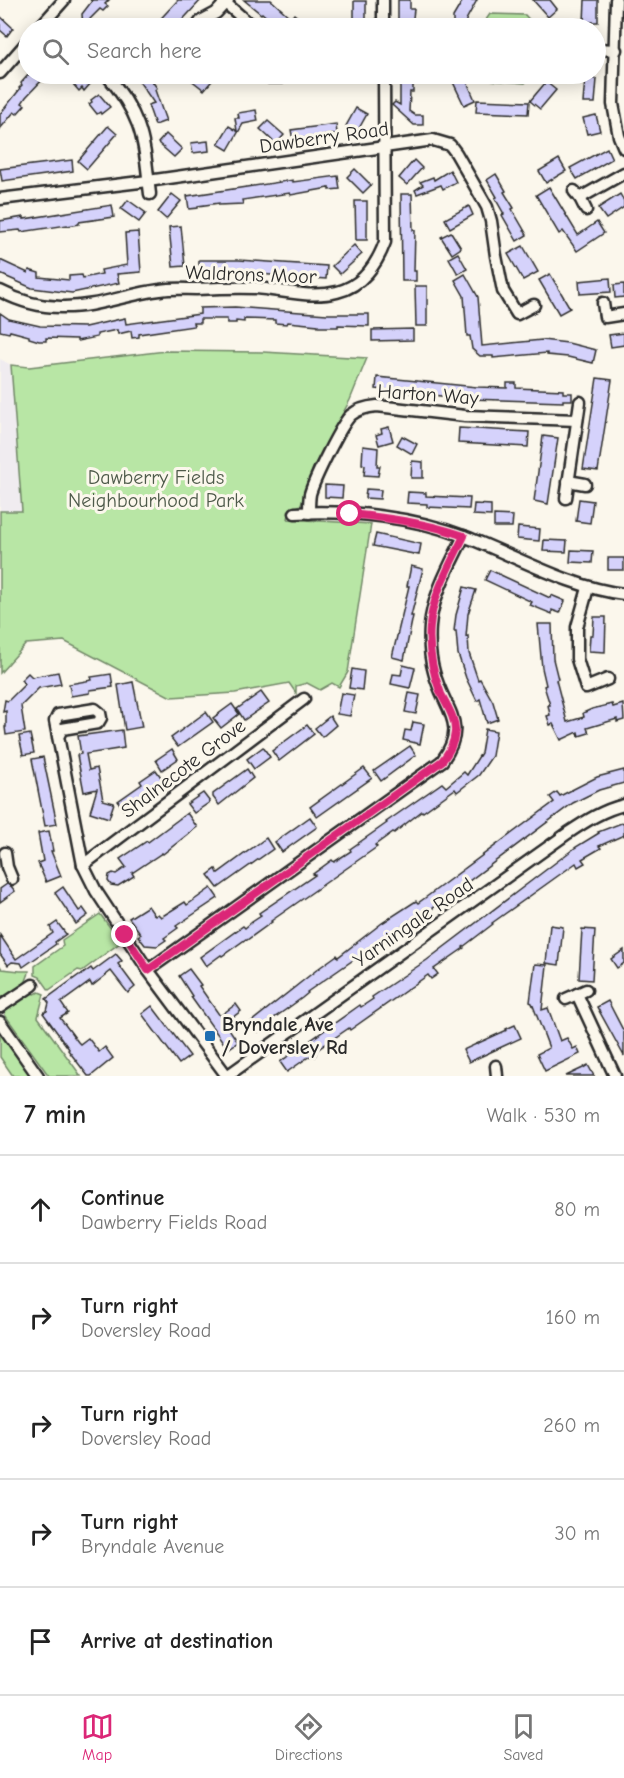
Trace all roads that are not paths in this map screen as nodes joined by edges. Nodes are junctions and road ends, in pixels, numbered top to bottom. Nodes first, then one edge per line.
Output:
1 (64, 0) edge
2 (383, 0) edge
3 (617, 0) edge
4 (225, 1) edge
5 (48, 18) edge
6 (207, 18) edge
7 (243, 18) edge
8 (383, 18) edge
9 (606, 50) edge
10 (616, 50) junction
11 (18, 52) edge
12 (0, 73) edge
13 (114, 84) edge
14 (384, 84) edge
15 (385, 147) junction
16 (624, 148) edge
17 (624, 173) edge
18 (148, 180) junction
19 (150, 194) dead end
20 (0, 199) edge
21 (586, 210) dead end
22 (0, 291) edge
23 (603, 303) dead end
24 (534, 305) dead end
25 (624, 314) edge
26 (580, 402) dead end
27 (577, 420) junction
28 (568, 482) junction
29 (585, 484) dead end
30 (566, 498) dead end
31 (295, 513) dead end
32 (309, 513) junction
33 (464, 536) junction
34 (588, 588) junction
35 (624, 594) edge
36 (608, 679) dead end
37 (304, 699) dead end
38 (58, 737) dead end
39 (624, 805) edge
40 (5, 853) dead end
41 (83, 865) junction
42 (3, 868) edge
43 (12, 879) dead end
44 (148, 970) junction
45 (33, 985) dead end
46 (566, 999) dead end
47 (0, 1007) edge
48 (0, 1022) edge
49 (38, 1076) edge
50 (227, 1076) edge
51 (615, 1076) edge

1 - 5 street
2 - 8 street
3 - 10 street
4 - 6 street
4 - 7 street
9 - 10 street
10 - 16 street
11 - 12 street
13 - 18 street
14 - 15 street, Waldrons Moor
15 - 18 street, Dawberry Road
15 - 22 street, Waldrons Moor
15 - 24 street, Dawberry Road
17 - 21 street
18 - 19 street
18 - 20 street, Dawberry Road
23 - 25 street
26 - 27 street
27 - 28 street
27 - 32 street, Harton Way
28 - 29 street
28 - 30 street
31 - 32 street
32 - 33 street
33 - 34 street
33 - 44 street
34 - 35 street
34 - 36 street
37 - 41 street, Shalnecote Grove
38 - 41 street
39 - 50 street, Yarningale Road
40 - 42 street
41 - 44 street
42 - 43 street
44 - 50 street
45 - 47 street
46 - 51 street
48 - 49 street

